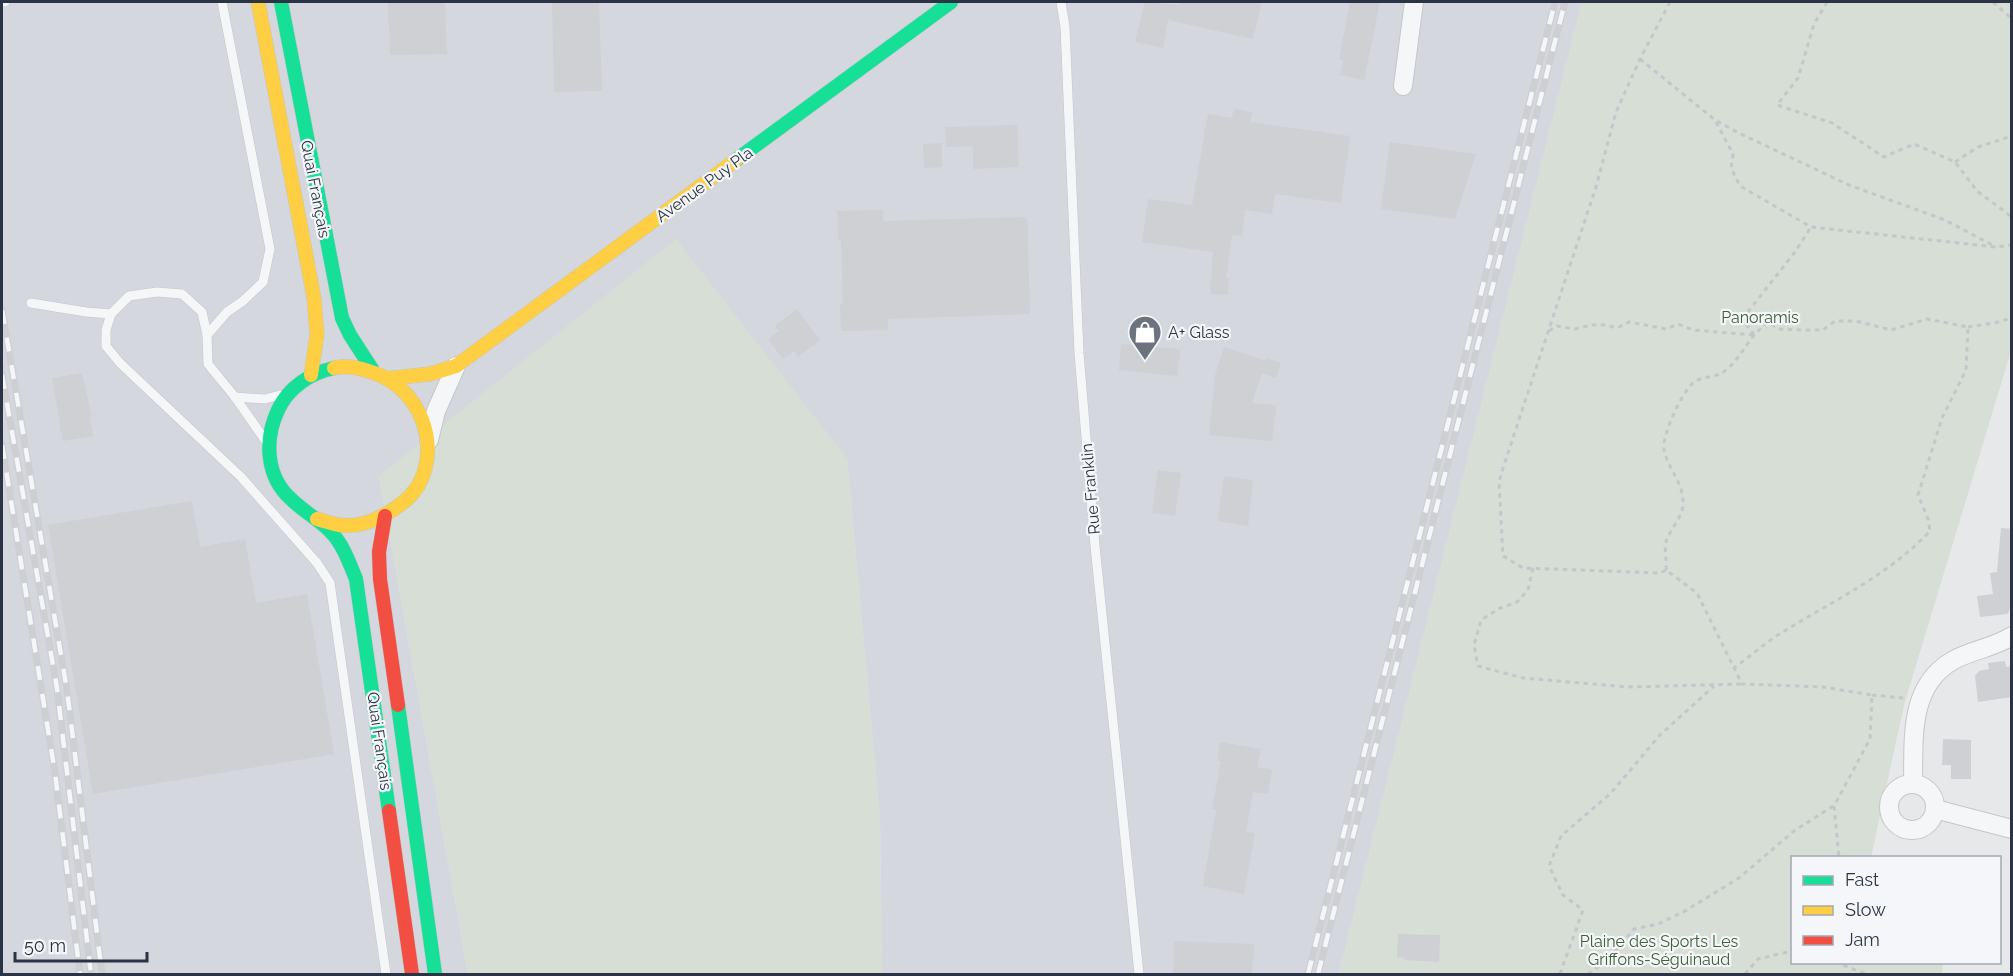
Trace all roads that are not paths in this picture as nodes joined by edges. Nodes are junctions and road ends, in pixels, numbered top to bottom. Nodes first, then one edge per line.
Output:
1 (222, 2) edge
2 (258, 2) edge
3 (281, 2) edge
4 (951, 2) edge
5 (1061, 2) edge
6 (1414, 2) edge
7 (1403, 86) dead end
8 (31, 303) dead end
9 (111, 314) junction
10 (207, 335) junction
11 (456, 366) junction
12 (372, 369) junction
13 (311, 375) junction
14 (392, 378) junction
15 (291, 390) junction
16 (235, 397) junction
17 (429, 442) junction
18 (268, 449) junction
19 (385, 516) junction
20 (317, 519) junction
21 (2012, 636) edge
22 (1913, 784) junction
23 (1935, 809) junction
24 (2012, 829) edge
25 (386, 975) edge
26 (412, 975) edge
27 (435, 975) edge
28 (1139, 975) edge

1 - 10 lane
2 - 13 main road, Quai Français
3 - 12 main road, Quai Français
4 - 11 main road, Avenue Puy Pla
5 - 28 lane, Rue Franklin
6 - 7 street
8 - 9 lane
9 - 10 lane
9 - 25 lane
10 - 16 lane
11 - 14 main road, Avenue Puy Pla
11 - 17 street, Avenue Puy Pla
12 - 13 main road
12 - 14 main road
13 - 15 main road
14 - 17 main road
15 - 16 lane
15 - 18 main road
16 - 18 lane
17 - 19 main road
18 - 20 main road
19 - 20 main road
19 - 27 main road, Quai Français
20 - 26 main road, Quai Français
21 - 22 street
22 - 23 street
22 - 23 street
23 - 24 street

